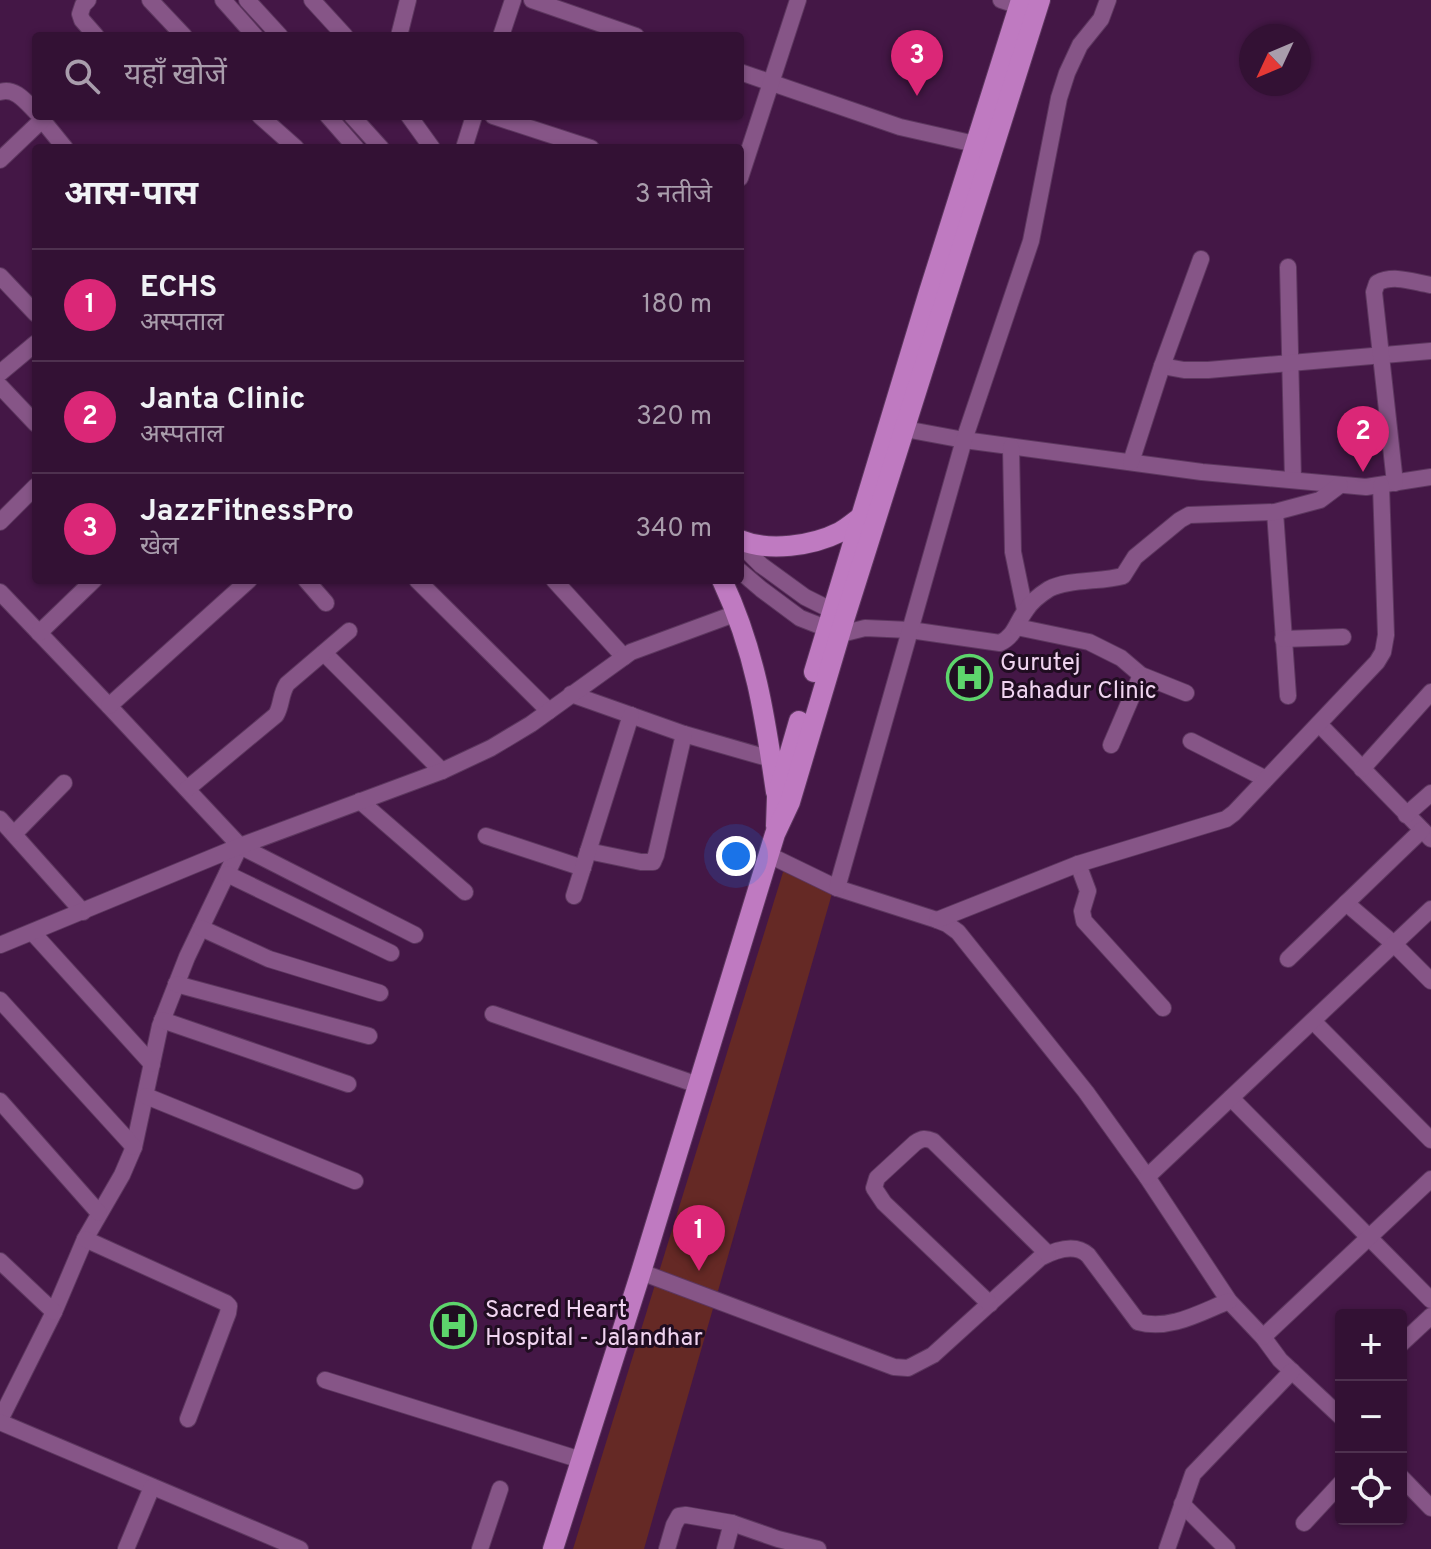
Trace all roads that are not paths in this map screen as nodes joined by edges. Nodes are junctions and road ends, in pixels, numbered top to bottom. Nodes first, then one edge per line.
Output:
1 (88, 0) edge
2 (150, 0) edge
3 (223, 0) edge
4 (247, 0) edge
5 (312, 0) edge
6 (408, 0) edge
7 (513, 0) edge
8 (532, 0) edge
9 (798, 0) edge
10 (1040, 0) edge
11 (1108, 0) edge
12 (1014, 2) edge
13 (92, 32) edge
14 (180, 32) edge
15 (251, 32) edge
16 (276, 32) edge
17 (341, 32) edge
18 (400, 32) edge
19 (502, 32) edge
20 (624, 32) edge
21 (744, 73) edge
22 (770, 82) junction
23 (0, 92) edge
24 (32, 109) edge
25 (35, 120) edge
26 (42, 120) edge
27 (264, 120) edge
28 (332, 120) edge
29 (356, 120) edge
30 (412, 120) edge
31 (473, 120) edge
32 (505, 120) edge
33 (62, 144) edge
34 (292, 144) edge
35 (352, 144) edge
36 (377, 144) edge
37 (429, 144) edge
38 (465, 144) edge
39 (579, 144) edge
40 (975, 144) junction
41 (0, 160) edge
42 (744, 165) edge
43 (1201, 259) dead end
44 (1288, 267) dead end
45 (0, 276) edge
46 (1431, 285) edge
47 (32, 310) edge
48 (32, 346) edge
49 (1431, 351) edge
50 (1381, 355) junction
51 (1290, 363) junction
52 (1162, 366) junction
53 (0, 373) edge
54 (0, 386) edge
55 (32, 420) edge
56 (905, 429) junction
57 (964, 440) junction
58 (1011, 447) junction
59 (1131, 462) junction
60 (1431, 477) edge
61 (1293, 480) junction
62 (1388, 484) junction
63 (1340, 485) junction
64 (32, 490) edge
65 (1275, 512) junction
66 (861, 517) junction
67 (0, 522) edge
68 (744, 543) edge
69 (744, 546) edge
70 (744, 574) edge
71 (90, 584) edge
72 (245, 584) edge
73 (309, 584) edge
74 (421, 584) edge
75 (558, 584) edge
76 (724, 584) edge
77 (0, 592) edge
78 (326, 603) dead end
79 (1025, 610) junction
80 (737, 613) junction
81 (837, 623) junction
82 (1017, 627) junction
83 (910, 630) junction
84 (349, 631) dead end
85 (39, 633) junction
86 (1343, 637) dead end
87 (1283, 639) junction
88 (324, 653) junction
89 (624, 657) junction
90 (1141, 675) junction
91 (1431, 692) edge
92 (1186, 693) dead end
93 (571, 694) junction
94 (1288, 696) dead end
95 (109, 706) junction
96 (549, 711) junction
97 (631, 715) junction
98 (1319, 724) junction
99 (684, 734) junction
100 (1191, 741) dead end
101 (1111, 745) dead end
102 (771, 759) junction
103 (1362, 769) junction
104 (442, 771) junction
105 (1266, 779) junction
106 (64, 783) dead end
107 (187, 789) junction
108 (1431, 793) edge
109 (777, 797) junction
110 (360, 801) junction
111 (1406, 815) junction
112 (0, 819) edge
113 (14, 834) junction
114 (775, 834) junction
115 (1426, 834) edge
116 (486, 836) dead end
117 (240, 846) junction
118 (588, 851) junction
119 (769, 855) junction
120 (1078, 864) junction
121 (583, 868) junction
122 (227, 874) junction
123 (837, 888) junction
124 (465, 892) dead end
125 (574, 896) dead end
126 (1346, 903) junction
127 (1431, 909) edge
128 (83, 912) junction
129 (937, 920) junction
130 (201, 928) junction
131 (33, 933) junction
132 (415, 935) dead end
133 (1394, 944) junction
134 (0, 945) edge
135 (391, 953) dead end
136 (1288, 959) dead end
137 (1431, 981) edge
138 (176, 984) junction
139 (380, 993) dead end
140 (0, 1000) edge
141 (1163, 1008) dead end
142 (493, 1014) dead end
143 (162, 1020) junction
144 (1313, 1021) junction
145 (369, 1036) dead end
146 (152, 1064) junction
147 (348, 1084) dead end
148 (698, 1085) junction
149 (146, 1096) junction
150 (1231, 1098) junction
151 (0, 1101) edge
152 (1431, 1140) edge
153 (134, 1147) junction
154 (1147, 1177) junction
155 (1431, 1179) edge
156 (355, 1181) dead end
157 (99, 1213) junction
158 (1369, 1236) junction
159 (85, 1239) junction
160 (1048, 1254) junction
161 (0, 1261) edge
162 (641, 1272) junction
163 (1431, 1300) edge
164 (1229, 1301) junction
165 (990, 1304) junction
166 (54, 1312) junction
167 (1431, 1316) edge
168 (1263, 1337) junction
169 (1407, 1338) edge
170 (1292, 1371) junction
171 (325, 1380) dead end
172 (1335, 1407) edge
173 (188, 1419) dead end
174 (0, 1421) edge
175 (581, 1460) junction
176 (1407, 1483) edge
177 (152, 1487) junction
178 (500, 1489) dead end
179 (1335, 1489) edge
180 (1182, 1504) junction
181 (1431, 1508) edge
182 (732, 1523) junction
183 (1304, 1523) dead end
184 (777, 1544) edge
185 (290, 1547) edge
186 (126, 1549) edge
187 (480, 1549) edge
188 (553, 1549) edge
189 (667, 1549) edge
190 (725, 1549) edge
191 (818, 1549) edge
192 (1167, 1549) edge
193 (1227, 1549) edge

1 - 13 street
2 - 14 street
3 - 15 street
4 - 16 street
5 - 17 street
6 - 18 street
7 - 19 street
8 - 20 street
9 - 22 street
10 - 56 main road
11 - 57 street
12 - 40 main road
21 - 22 street
22 - 40 street
22 - 42 street
23 - 24 street
25 - 41 street
26 - 33 street
27 - 34 street
28 - 35 street
29 - 36 street
30 - 37 street
31 - 38 street
32 - 39 street
40 - 66 main road
43 - 52 street
44 - 51 street
45 - 47 street
46 - 50 street
48 - 53 street
49 - 50 street
50 - 51 street
50 - 62 street
51 - 52 street
51 - 61 street
52 - 59 street
54 - 55 street
56 - 57 street
56 - 81 main road
57 - 58 street
57 - 83 street
58 - 59 street
58 - 79 street
59 - 61 street
60 - 62 street
61 - 63 street
62 - 63 street
62 - 98 street
63 - 65 street
64 - 67 street
65 - 79 street
65 - 87 street
66 - 68 main road
66 - 81 main road
69 - 81 street
70 - 81 street
71 - 85 street
72 - 95 street
73 - 78 street
74 - 96 street
75 - 89 street
76 - 80 main road
77 - 85 street
79 - 82 street
80 - 89 street
80 - 102 main road
81 - 83 street
81 - 109 main road
81 - 114 main road
82 - 83 street
82 - 90 street
83 - 123 street
84 - 88 street
85 - 95 street
86 - 87 street
87 - 94 street
88 - 104 street
88 - 107 street
89 - 93 street
90 - 92 street
90 - 101 street
91 - 103 street
93 - 96 street
93 - 97 street
95 - 107 street
96 - 104 street
97 - 99 street
97 - 118 street
98 - 103 street
98 - 105 street
99 - 102 street
99 - 118 street
100 - 105 street
102 - 109 main road
103 - 111 street
104 - 110 street
105 - 120 street
106 - 113 street
107 - 117 street
108 - 111 street
109 - 114 main road
110 - 117 street
110 - 124 street
111 - 115 street
112 - 113 street
113 - 128 street
114 - 119 main road
115 - 126 street
116 - 121 street
117 - 122 street
117 - 128 street
117 - 132 street
118 - 121 street
119 - 123 street
119 - 148 main road
120 - 129 street
120 - 141 street
121 - 125 street
122 - 130 street
122 - 135 street
123 - 129 street
126 - 133 street
126 - 136 street
127 - 133 street
128 - 131 street
129 - 154 street
130 - 138 street
130 - 139 street
131 - 134 street
131 - 146 street
133 - 137 street
133 - 144 street
138 - 143 street
138 - 145 street
140 - 153 street
142 - 148 street
143 - 146 street
143 - 147 street
144 - 150 street
144 - 152 street
146 - 149 street
148 - 162 main road
149 - 153 street
149 - 156 street
150 - 154 street
150 - 158 street
151 - 157 street
153 - 157 street
154 - 164 street
155 - 158 street
157 - 159 street
158 - 163 street
158 - 168 street
159 - 166 street
159 - 173 street
160 - 164 street
160 - 165 street
160 - 165 street
161 - 166 street
162 - 165 street
162 - 175 main road
164 - 168 street
166 - 174 street
167 - 169 street
168 - 170 street
170 - 172 street
170 - 180 street
171 - 175 street
174 - 177 street
175 - 188 main road
176 - 181 street
177 - 185 street
177 - 186 street
178 - 187 street
179 - 183 street
180 - 192 street
180 - 193 street
182 - 184 street
182 - 189 street
182 - 190 street
184 - 191 street

